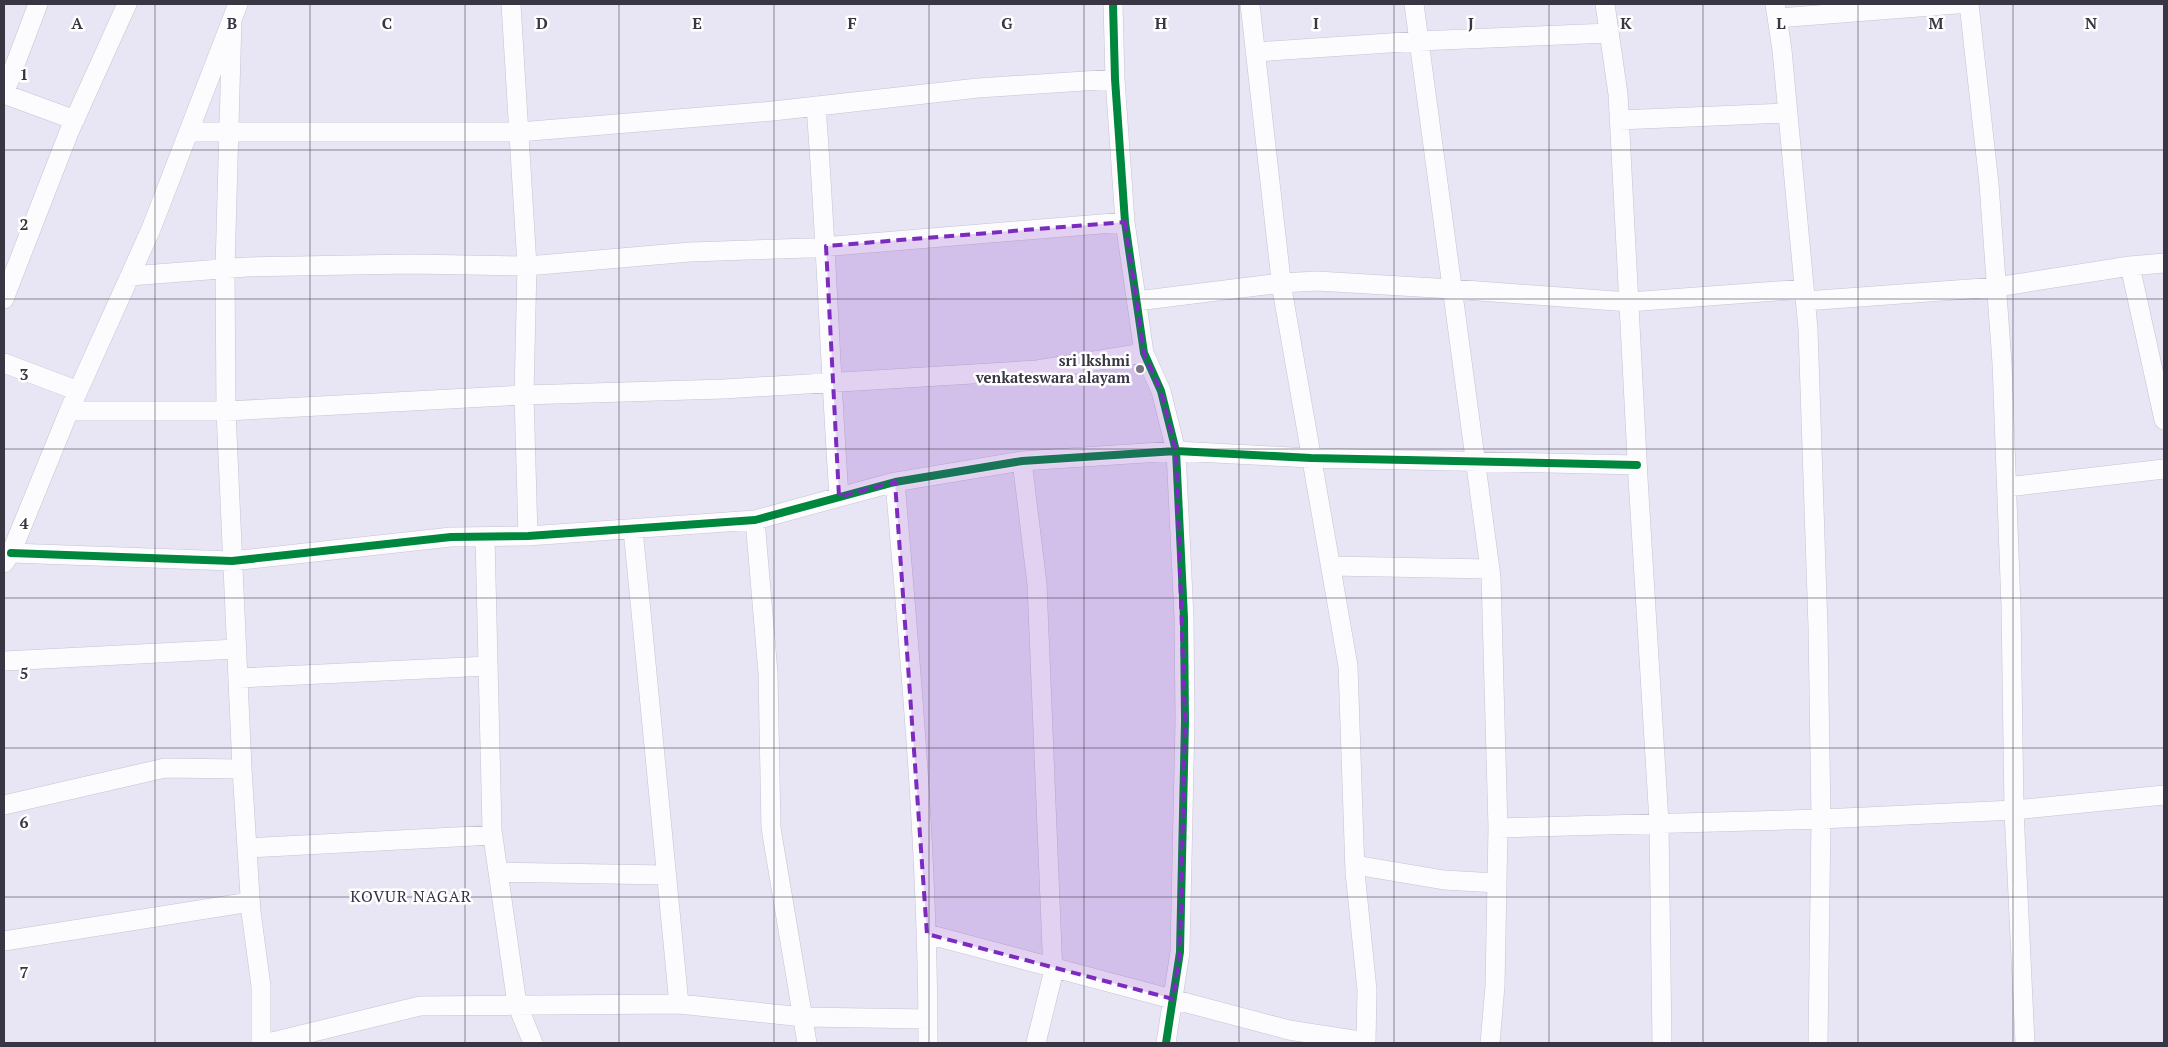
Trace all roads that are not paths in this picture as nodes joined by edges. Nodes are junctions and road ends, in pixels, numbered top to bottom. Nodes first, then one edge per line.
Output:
1 (38, 4) edge
2 (127, 4) edge
3 (511, 4) edge
4 (1112, 4) edge
5 (1250, 4) edge
6 (1414, 4) edge
7 (1605, 4) edge
8 (1957, 4) edge
9 (1969, 4) edge
10 (235, 11) edge
11 (1776, 11) edge
12 (1609, 33) junction
13 (1419, 40) junction
14 (1255, 52) junction
15 (1115, 79) junction
16 (4, 94) edge
17 (816, 106) junction
18 (1788, 113) junction
19 (74, 120) junction
20 (1619, 120) junction
21 (188, 132) junction
22 (230, 132) junction
23 (520, 132) junction
24 (1125, 222) junction
25 (826, 246) junction
26 (2164, 263) edge
27 (10, 266) edge
28 (528, 266) junction
29 (2130, 266) junction
30 (225, 268) junction
31 (130, 276) junction
32 (1281, 283) junction
33 (1996, 287) junction
34 (1452, 288) junction
35 (1805, 295) junction
36 (4, 299) edge
37 (1137, 301) junction
38 (1628, 302) junction
39 (1144, 353) junction
40 (4, 363) edge
41 (831, 383) junction
42 (78, 391) junction
43 (524, 395) junction
44 (69, 411) junction
45 (226, 411) junction
46 (2164, 420) edge
47 (1176, 451) junction
48 (1311, 458) junction
49 (1022, 461) junction
50 (1475, 462) junction
51 (1637, 465) junction
52 (2164, 469) edge
53 (895, 482) junction
54 (2007, 487) junction
55 (839, 498) junction
56 (755, 520) junction
57 (633, 529) junction
58 (485, 536) junction
59 (528, 536) junction
60 (7, 559) edge
61 (232, 561) junction
62 (1331, 566) junction
63 (1489, 568) junction
64 (236, 649) junction
65 (4, 661) edge
66 (488, 666) junction
67 (238, 678) junction
68 (242, 769) junction
69 (2164, 795) edge
70 (4, 805) edge
71 (2014, 810) junction
72 (1821, 818) junction
73 (1659, 822) junction
74 (1498, 828) junction
75 (493, 835) junction
76 (247, 848) junction
77 (1355, 865) junction
78 (499, 872) junction
79 (666, 875) junction
80 (1497, 883) junction
81 (250, 902) junction
82 (927, 934) junction
83 (4, 941) edge
84 (1052, 968) junction
85 (1173, 999) junction
86 (517, 1004) junction
87 (678, 1004) junction
88 (803, 1017) junction
89 (928, 1019) junction
90 (338, 1035) edge
91 (1307, 1038) edge
92 (261, 1043) edge
93 (268, 1043) edge
94 (533, 1043) edge
95 (807, 1043) edge
96 (928, 1043) edge
97 (1036, 1043) edge
98 (1166, 1043) edge
99 (1366, 1043) edge
100 (1490, 1043) edge
101 (1662, 1043) edge
102 (1818, 1043) edge
103 (2025, 1043) edge

1 - 16 street
2 - 19 street
3 - 23 street
4 - 15 street
5 - 14 street
6 - 13 street
7 - 12 street
8 - 11 street
9 - 33 street
10 - 21 street
10 - 22 street
11 - 18 street
12 - 13 street
12 - 20 street
13 - 14 street
13 - 34 street
14 - 32 street
15 - 17 street
15 - 24 street
16 - 19 street
17 - 23 street
17 - 25 street
18 - 20 street
18 - 35 street
19 - 27 street
20 - 38 street
21 - 22 street
21 - 31 street
22 - 23 street
22 - 30 street
23 - 28 street
24 - 25 street
24 - 37 street
25 - 28 street
25 - 41 street
26 - 29 street
27 - 36 street
28 - 30 street
28 - 43 street
29 - 33 street
29 - 46 street
30 - 31 street
30 - 45 street
31 - 42 street
32 - 34 street
32 - 37 street
32 - 48 street
33 - 35 street
33 - 54 street
34 - 38 street
34 - 50 street
35 - 38 street
35 - 72 street
37 - 39 street
38 - 51 street
39 - 41 street
39 - 47 street
40 - 42 street
41 - 43 street
41 - 55 street
42 - 44 street
43 - 45 street
43 - 59 street
44 - 45 street
44 - 60 street
45 - 61 street
47 - 48 street
47 - 49 street
47 - 85 street
48 - 50 street
48 - 62 street
49 - 53 street
49 - 84 street
50 - 51 street
50 - 63 street
51 - 73 street
52 - 54 street
53 - 55 street
53 - 82 street
54 - 71 street
55 - 56 street
56 - 57 street
56 - 88 street
57 - 59 street
57 - 79 street
58 - 59 street
58 - 61 street
58 - 66 street
60 - 61 street
61 - 64 street
62 - 63 street
62 - 77 street
63 - 74 street
64 - 65 street
64 - 67 street
66 - 67 street
66 - 75 street
67 - 68 street
68 - 70 street
68 - 76 street
69 - 71 street
71 - 72 street
71 - 103 street
72 - 73 street
72 - 102 street
73 - 74 street
73 - 101 street
74 - 80 street
75 - 76 street
75 - 78 street
76 - 81 street
77 - 80 street
77 - 99 street
78 - 79 street
78 - 86 street
79 - 87 street
80 - 100 street
81 - 83 street
81 - 92 street
82 - 84 street
82 - 89 street
84 - 85 street
84 - 97 street
85 - 91 street
85 - 98 street
86 - 87 street
86 - 90 street
86 - 94 street
87 - 88 street
88 - 89 street
88 - 95 street
89 - 96 street
90 - 93 street
91 - 99 street

